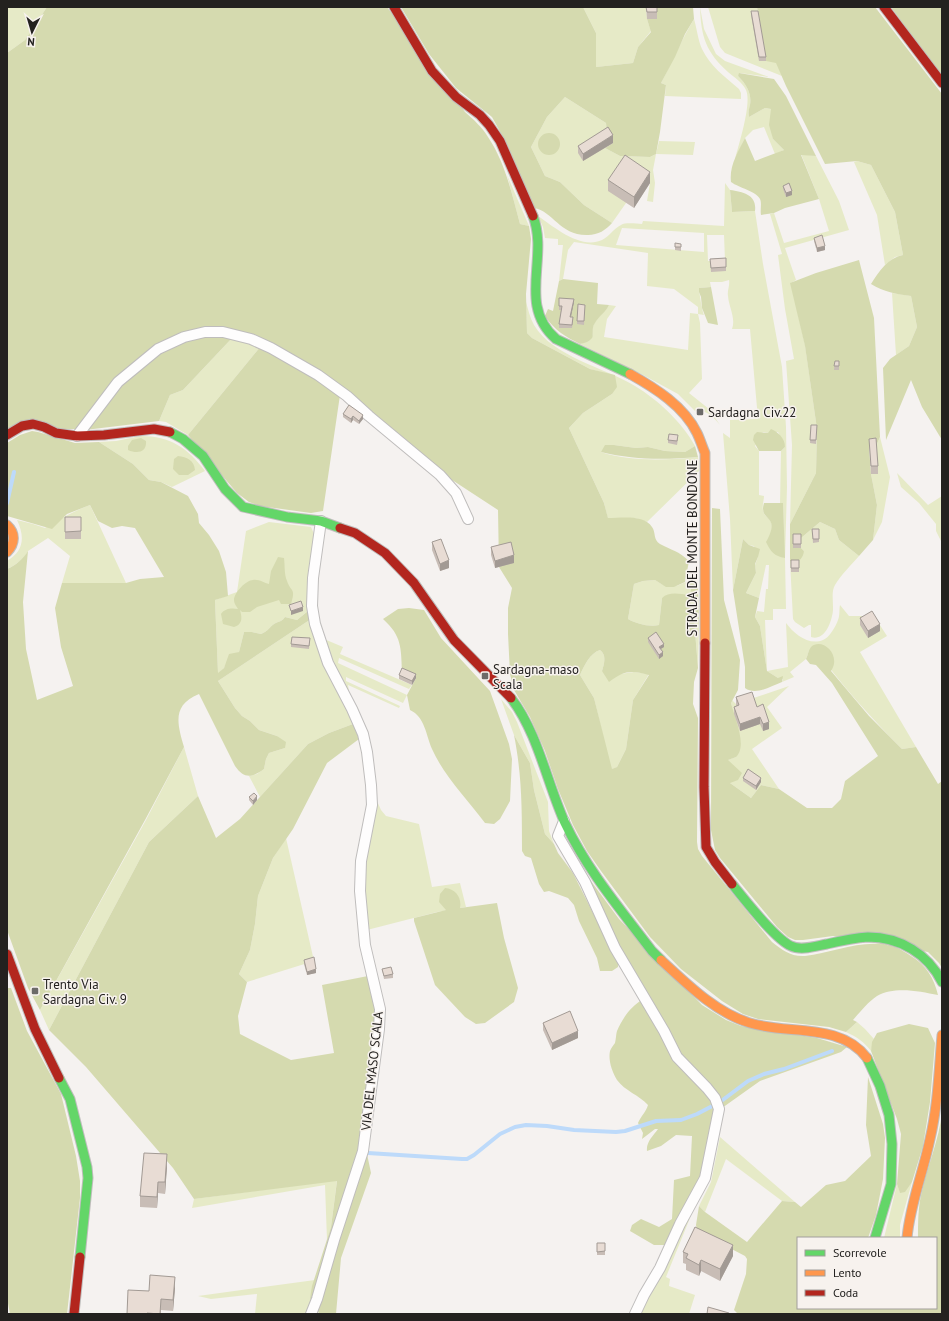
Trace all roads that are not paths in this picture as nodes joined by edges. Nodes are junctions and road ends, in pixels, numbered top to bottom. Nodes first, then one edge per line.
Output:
1 (394, 7) edge
2 (884, 7) edge
3 (942, 83) edge
4 (7, 435) edge
5 (77, 436) junction
6 (468, 519) dead end
7 (321, 521) junction
8 (7, 525) edge
9 (7, 552) edge
10 (564, 821) junction
11 (7, 954) edge
12 (942, 982) edge
13 (942, 1034) edge
14 (875, 1237) edge
15 (907, 1237) edge
16 (74, 1314) edge
17 (311, 1314) edge
18 (635, 1314) edge

1 - 12 street, STRADA DEL MONTE BONDONE
2 - 3 street
4 - 5 street
5 - 6 street
5 - 7 street
7 - 10 street
7 - 17 street, VIA DEL MASO SCALA
8 - 9 street
10 - 14 street
10 - 18 street
11 - 16 street
13 - 15 street

